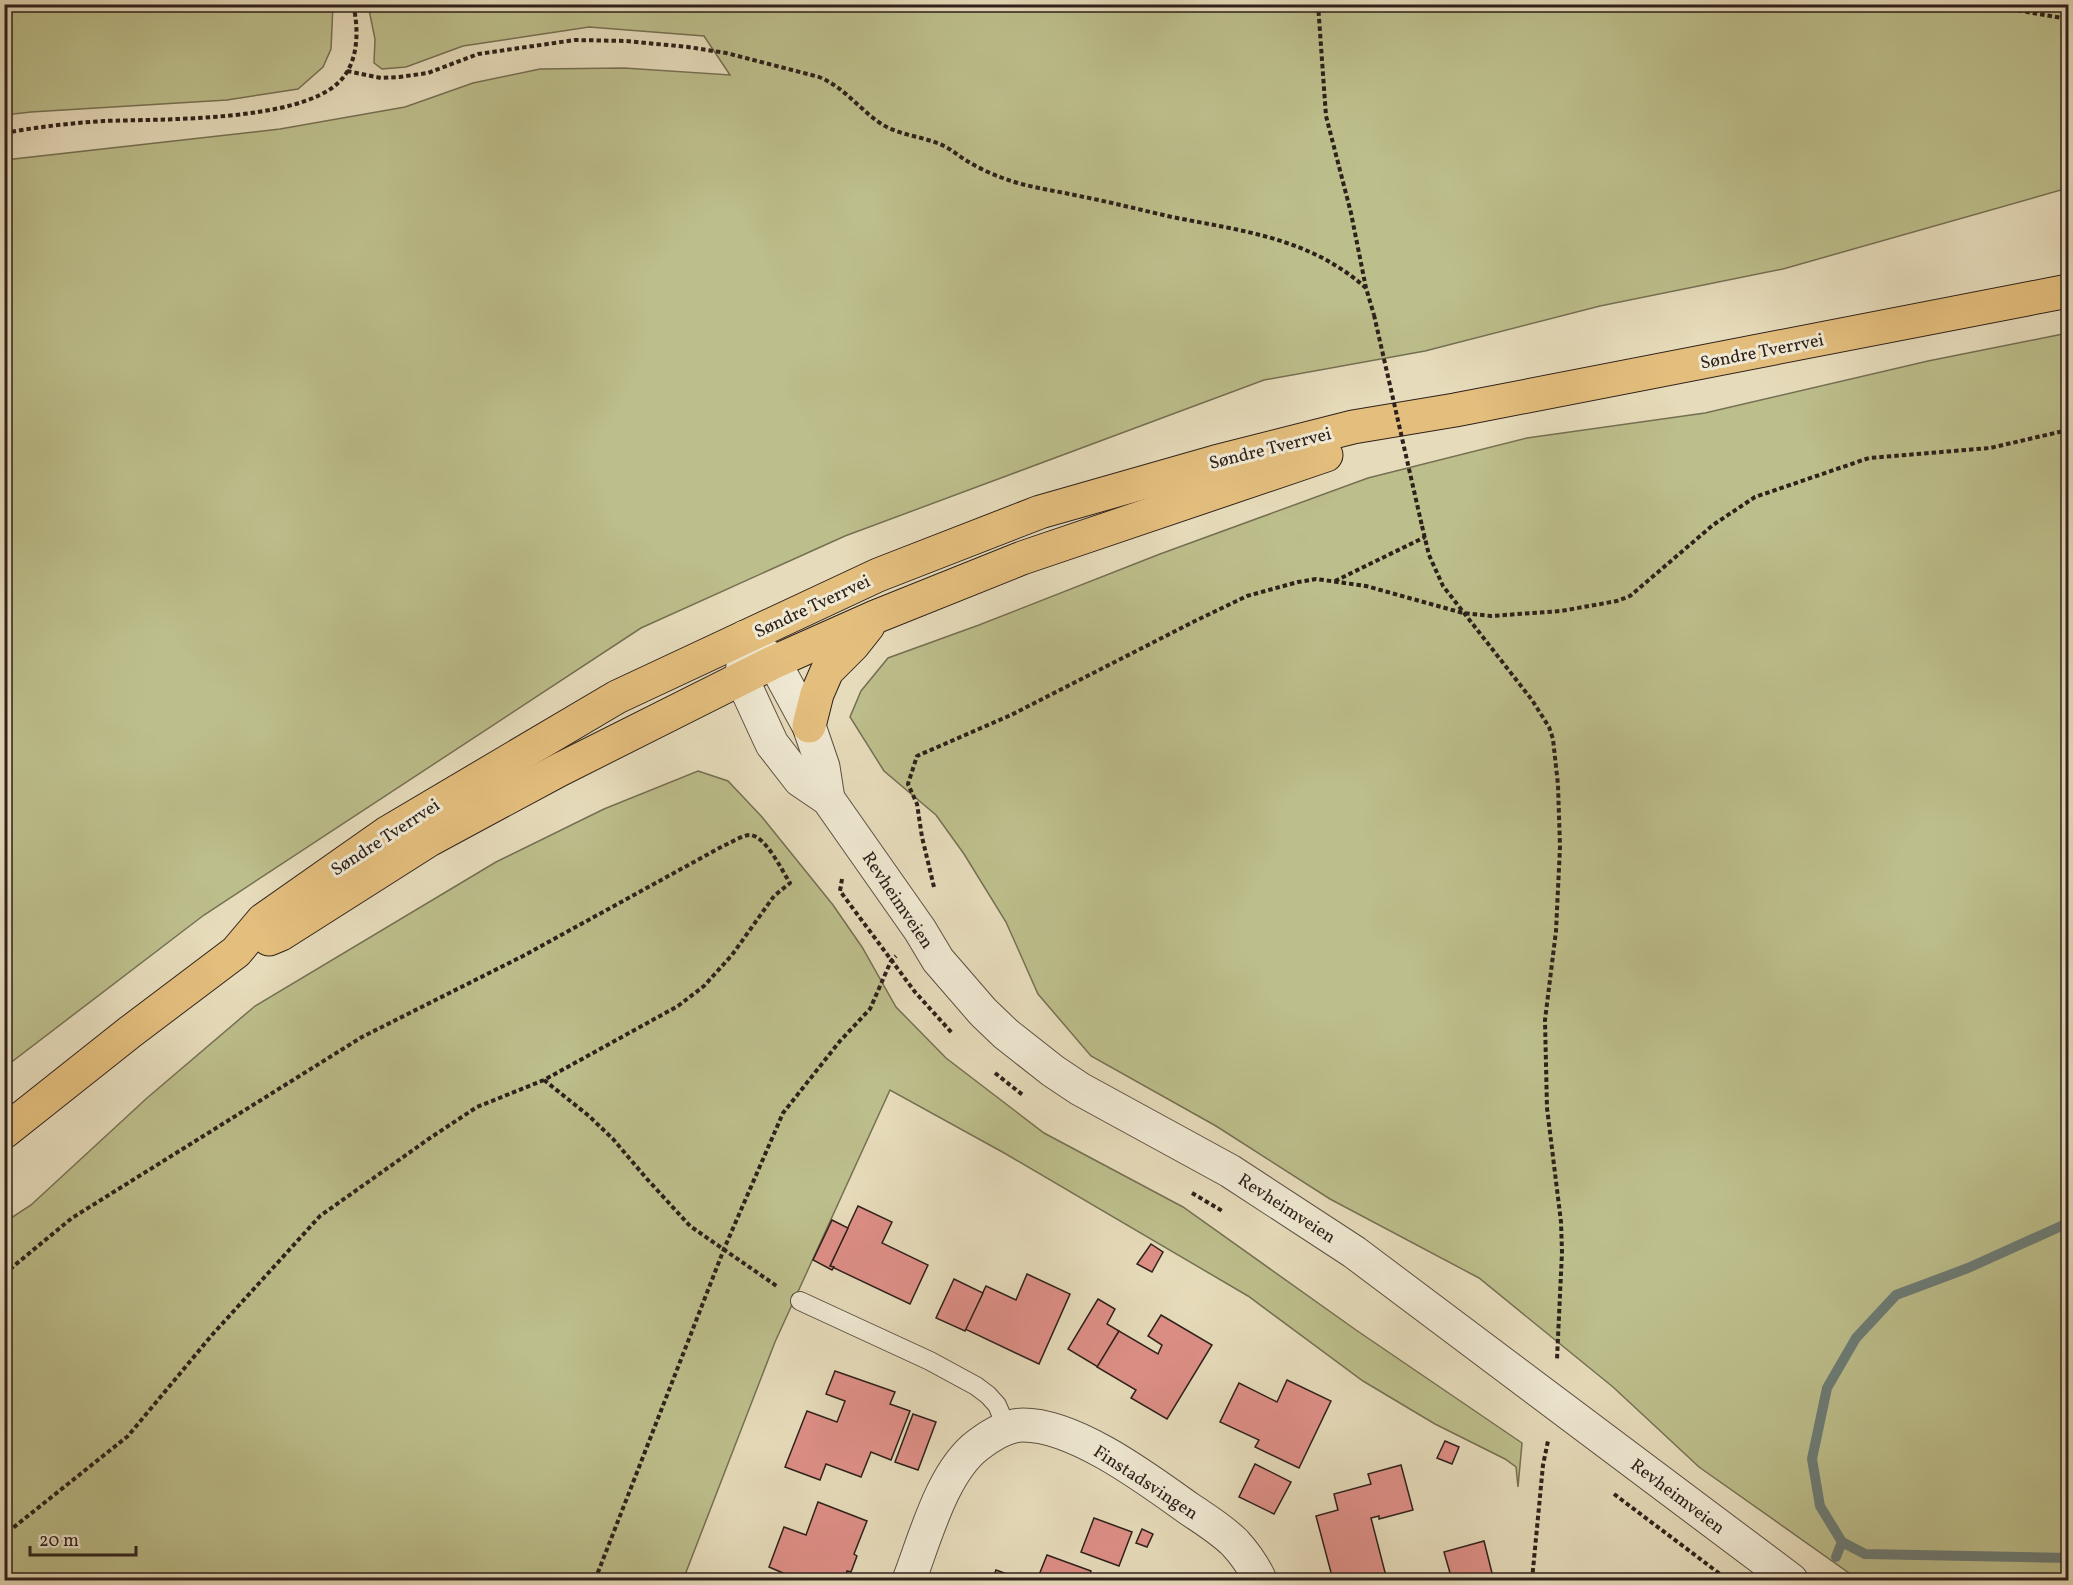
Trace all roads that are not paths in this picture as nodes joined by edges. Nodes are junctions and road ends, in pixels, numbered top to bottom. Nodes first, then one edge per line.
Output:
1 (2068, 291) edge
2 (1455, 410) junction
3 (875, 617) junction
4 (745, 637) junction
5 (774, 662) junction
6 (742, 679) junction
7 (809, 726) junction
8 (828, 799) junction
9 (236, 952) junction
10 (4, 1132) edge
11 (800, 1301) road end
12 (1007, 1428) junction
13 (909, 1581) edge
14 (1260, 1581) edge
15 (1791, 1581) edge

1 - 2 main road, Søndre Tverrvei
2 - 3 main road, Søndre Tverrvei
2 - 4 main road, Søndre Tverrvei
3 - 5 main road, Søndre Tverrvei
3 - 7 main road
4 - 5 street, Revheimveien
4 - 6 street, Revheimveien
4 - 9 main road, Søndre Tverrvei
5 - 6 main road, Søndre Tverrvei
5 - 7 street, Revheimveien
6 - 8 street, Revheimveien
6 - 9 main road, Søndre Tverrvei
7 - 8 street, Revheimveien
8 - 15 street, Revheimveien
9 - 10 main road, Søndre Tverrvei
11 - 12 lane
12 - 13 street, Finstadsvingen
12 - 14 street, Finstadsvingen

